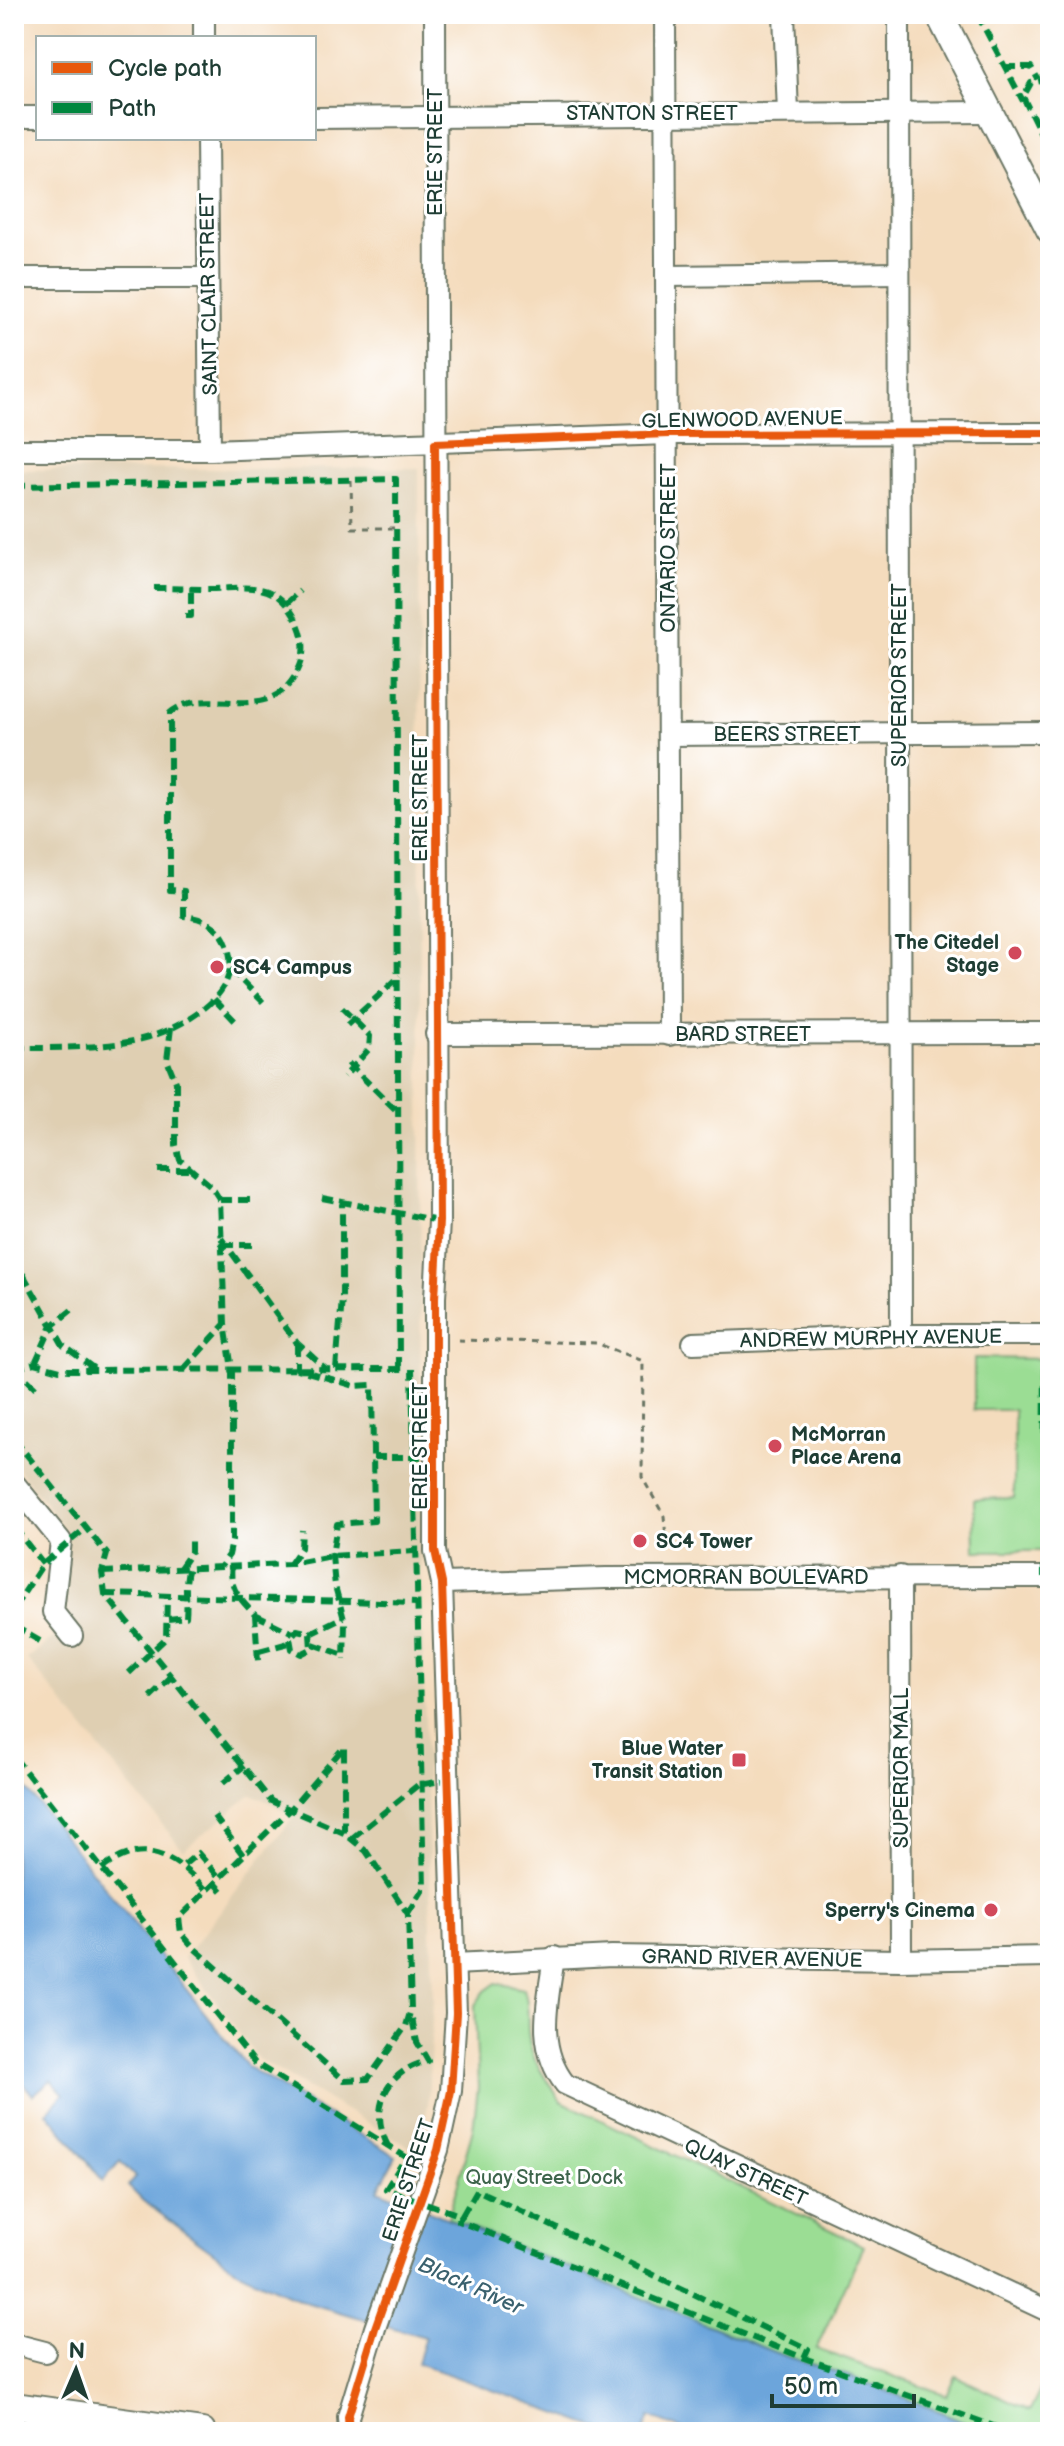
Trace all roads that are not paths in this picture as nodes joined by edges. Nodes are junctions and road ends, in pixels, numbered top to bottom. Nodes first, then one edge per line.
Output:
1 (204, 14) edge
2 (435, 14) edge
3 (665, 14) edge
4 (784, 14) edge
5 (899, 14) edge
6 (939, 14) edge
7 (204, 36) edge
8 (899, 112) junction
9 (990, 112) junction
10 (665, 113) junction
11 (788, 113) junction
12 (436, 115) junction
13 (14, 117) edge
14 (36, 117) edge
15 (316, 118) edge
16 (207, 140) edge
17 (1050, 230) edge
18 (899, 273) junction
19 (667, 276) junction
20 (14, 278) edge
21 (208, 278) junction
22 (898, 433) junction
23 (1050, 433) edge
24 (668, 434) junction
25 (435, 443) junction
26 (14, 450) edge
27 (210, 450) junction
28 (1050, 732) edge
29 (898, 733) junction
30 (669, 735) junction
31 (898, 1033) junction
32 (1050, 1033) edge
33 (436, 1034) junction
34 (669, 1035) junction
35 (901, 1335) junction
36 (1050, 1335) edge
37 (693, 1343) dead end
38 (14, 1483) edge
39 (900, 1576) junction
40 (1050, 1577) edge
41 (442, 1583) junction
42 (72, 1636) dead end
43 (554, 1957) junction
44 (1050, 1957) edge
45 (901, 1960) junction
46 (454, 1964) junction
47 (1050, 2312) edge
48 (14, 2344) edge
49 (45, 2352) dead end
50 (14, 2406) edge
51 (93, 2425) edge
52 (147, 2428) edge
53 (202, 2432) edge
54 (349, 2432) edge

1 - 7 street
2 - 12 street, ERIE STREET
3 - 10 street, ONTARIO STREET
4 - 11 street
5 - 8 street, SUPERIOR STREET
6 - 9 main road
8 - 9 street, STANTON STREET
8 - 11 street, STANTON STREET
8 - 18 street, SUPERIOR STREET
9 - 17 main road
10 - 11 street, STANTON STREET
10 - 12 street, STANTON STREET
10 - 19 street, ONTARIO STREET
12 - 15 street, STANTON STREET
12 - 25 street, ERIE STREET
13 - 14 street
16 - 21 street, SAINT CLAIR STREET
18 - 19 street
18 - 22 street, SUPERIOR STREET
19 - 24 street, ONTARIO STREET
20 - 21 street
21 - 27 street, SAINT CLAIR STREET
22 - 23 street, GLENWOOD AVENUE
22 - 24 street, GLENWOOD AVENUE
22 - 29 street, SUPERIOR STREET
24 - 25 street, GLENWOOD AVENUE
24 - 30 street, ONTARIO STREET
25 - 27 street, GLENWOOD AVENUE
25 - 33 street, ERIE STREET
26 - 27 street, GLENWOOD AVENUE
28 - 29 street, BEERS STREET
29 - 30 street, BEERS STREET
29 - 31 street, SUPERIOR STREET
30 - 34 street, ONTARIO STREET
31 - 32 street, BARD STREET
31 - 34 street, BARD STREET
31 - 35 street, SUPERIOR STREET
33 - 34 street, BARD STREET
33 - 41 street, ERIE STREET
35 - 36 street, ANDREW MURPHY AVENUE
35 - 37 street, ANDREW MURPHY AVENUE
38 - 42 street
39 - 40 street, MCMORRAN BOULEVARD
39 - 41 street, MCMORRAN BOULEVARD
39 - 45 street, SUPERIOR MALL
41 - 46 street, ERIE STREET
43 - 45 street, GRAND RIVER AVENUE
43 - 46 street, GRAND RIVER AVENUE
43 - 47 street, QUAY STREET
44 - 45 street, GRAND RIVER AVENUE
46 - 54 street, ERIE STREET
48 - 49 street
50 - 51 main road
51 - 52 main road
52 - 53 main road

